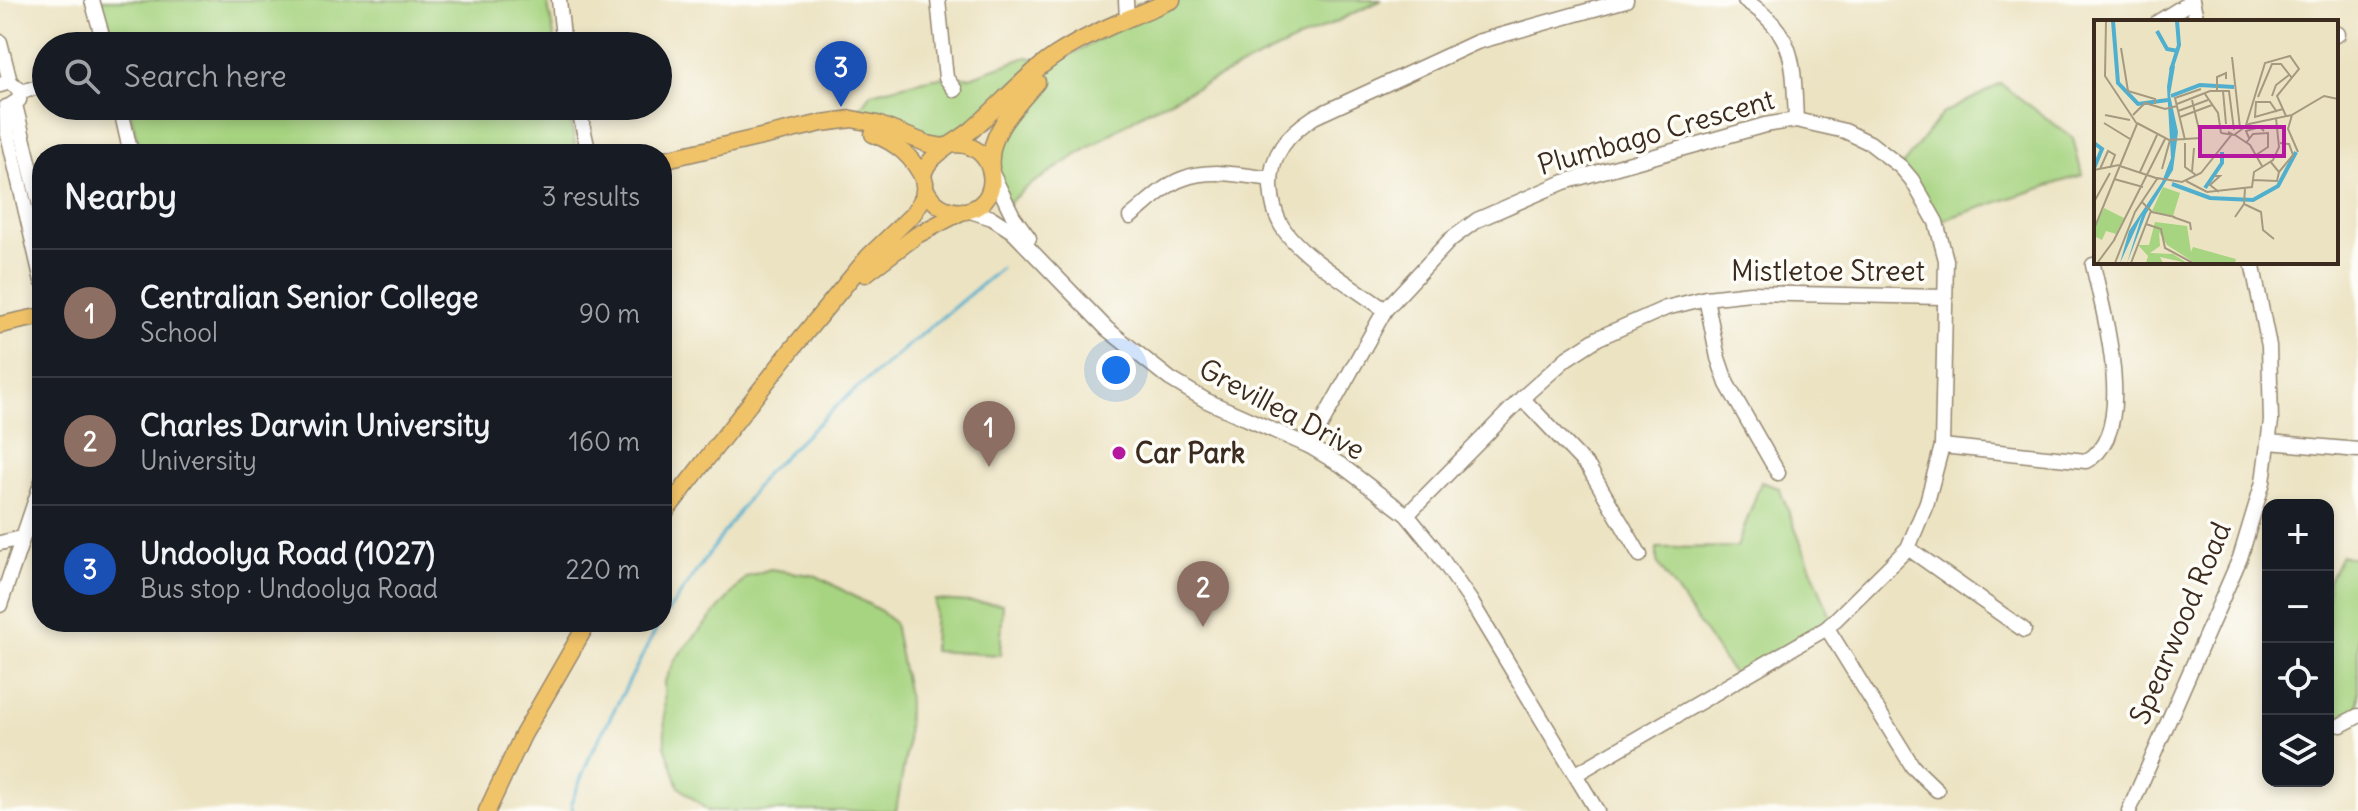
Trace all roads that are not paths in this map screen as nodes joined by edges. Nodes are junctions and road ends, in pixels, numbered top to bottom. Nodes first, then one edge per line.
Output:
1 (92, 0) edge
2 (559, 0) edge
3 (938, 0) edge
4 (1126, 0) edge
5 (1172, 0) edge
6 (1626, 0) edge
7 (1745, 0) edge
8 (2192, 1) edge
9 (1127, 19) junction
10 (2161, 20) edge
11 (101, 32) edge
12 (562, 32) edge
13 (1090, 37) junction
14 (0, 42) edge
15 (32, 89) edge
16 (955, 90) dead end
17 (8, 96) edge
18 (123, 120) edge
19 (581, 120) edge
20 (1796, 120) junction
21 (809, 127) junction
22 (4, 131) edge
23 (129, 144) edge
24 (587, 144) edge
25 (945, 147) junction
26 (672, 158) edge
27 (991, 170) junction
28 (32, 179) edge
29 (1271, 179) junction
30 (925, 183) junction
31 (966, 211) junction
32 (1130, 217) dead end
33 (32, 242) edge
34 (2252, 264) edge
35 (2093, 265) dead end
36 (1053, 271) junction
37 (1944, 297) junction
38 (1706, 298) junction
39 (830, 304) junction
40 (1385, 310) junction
41 (32, 316) edge
42 (0, 325) edge
43 (1522, 398) junction
44 (2269, 442) junction
45 (1309, 446) junction
46 (1942, 446) junction
47 (2358, 450) edge
48 (1778, 473) dead end
49 (672, 503) edge
50 (32, 510) edge
51 (1407, 515) junction
52 (22, 538) junction
53 (0, 543) edge
54 (1908, 548) junction
55 (1640, 555) dead end
56 (0, 605) edge
57 (1827, 628) junction
58 (2024, 630) dead end
59 (582, 632) edge
60 (2358, 716) edge
61 (2341, 725) dead end
62 (1576, 774) junction
63 (1937, 790) dead end
64 (487, 811) edge
65 (1597, 811) edge
66 (2129, 811) edge

1 - 11 street
2 - 12 street
3 - 16 street
4 - 9 street
5 - 9 main road
6 - 29 street
7 - 20 street
8 - 10 street
9 - 13 main road
13 - 25 main road
13 - 27 main road
14 - 17 street
15 - 17 street
17 - 22 street
17 - 28 street
18 - 23 street
19 - 24 street
20 - 37 street, Plumbago Crescent
20 - 40 street, Plumbago Crescent
21 - 25 main road
21 - 26 main road
21 - 30 main road
22 - 33 street
25 - 27 main road
25 - 30 main road
27 - 31 main road
27 - 36 street, Grevillea Drive
29 - 32 street
29 - 40 street
30 - 31 main road
30 - 39 main road
31 - 36 street, Grevillea Drive
31 - 39 main road
34 - 44 street, Spearwood Road
35 - 46 street
36 - 45 street, Grevillea Drive
37 - 38 street, Mistletoe Street
37 - 46 street, Plumbago Crescent
38 - 43 street, Mistletoe Street
38 - 48 street
39 - 49 main road
40 - 45 street, Plumbago Crescent
41 - 42 main road
43 - 51 street, Mistletoe Street
43 - 55 street
44 - 47 street
44 - 66 street, Spearwood Road
45 - 51 street, Grevillea Drive
46 - 54 street, Plumbago Crescent
50 - 52 street
51 - 62 street, Grevillea Drive
52 - 53 street
52 - 56 street
54 - 57 street, Plumbago Crescent
54 - 58 street
57 - 62 street, Plumbago Crescent
57 - 63 street
59 - 64 main road
60 - 61 street
62 - 65 street, Grevillea Drive

